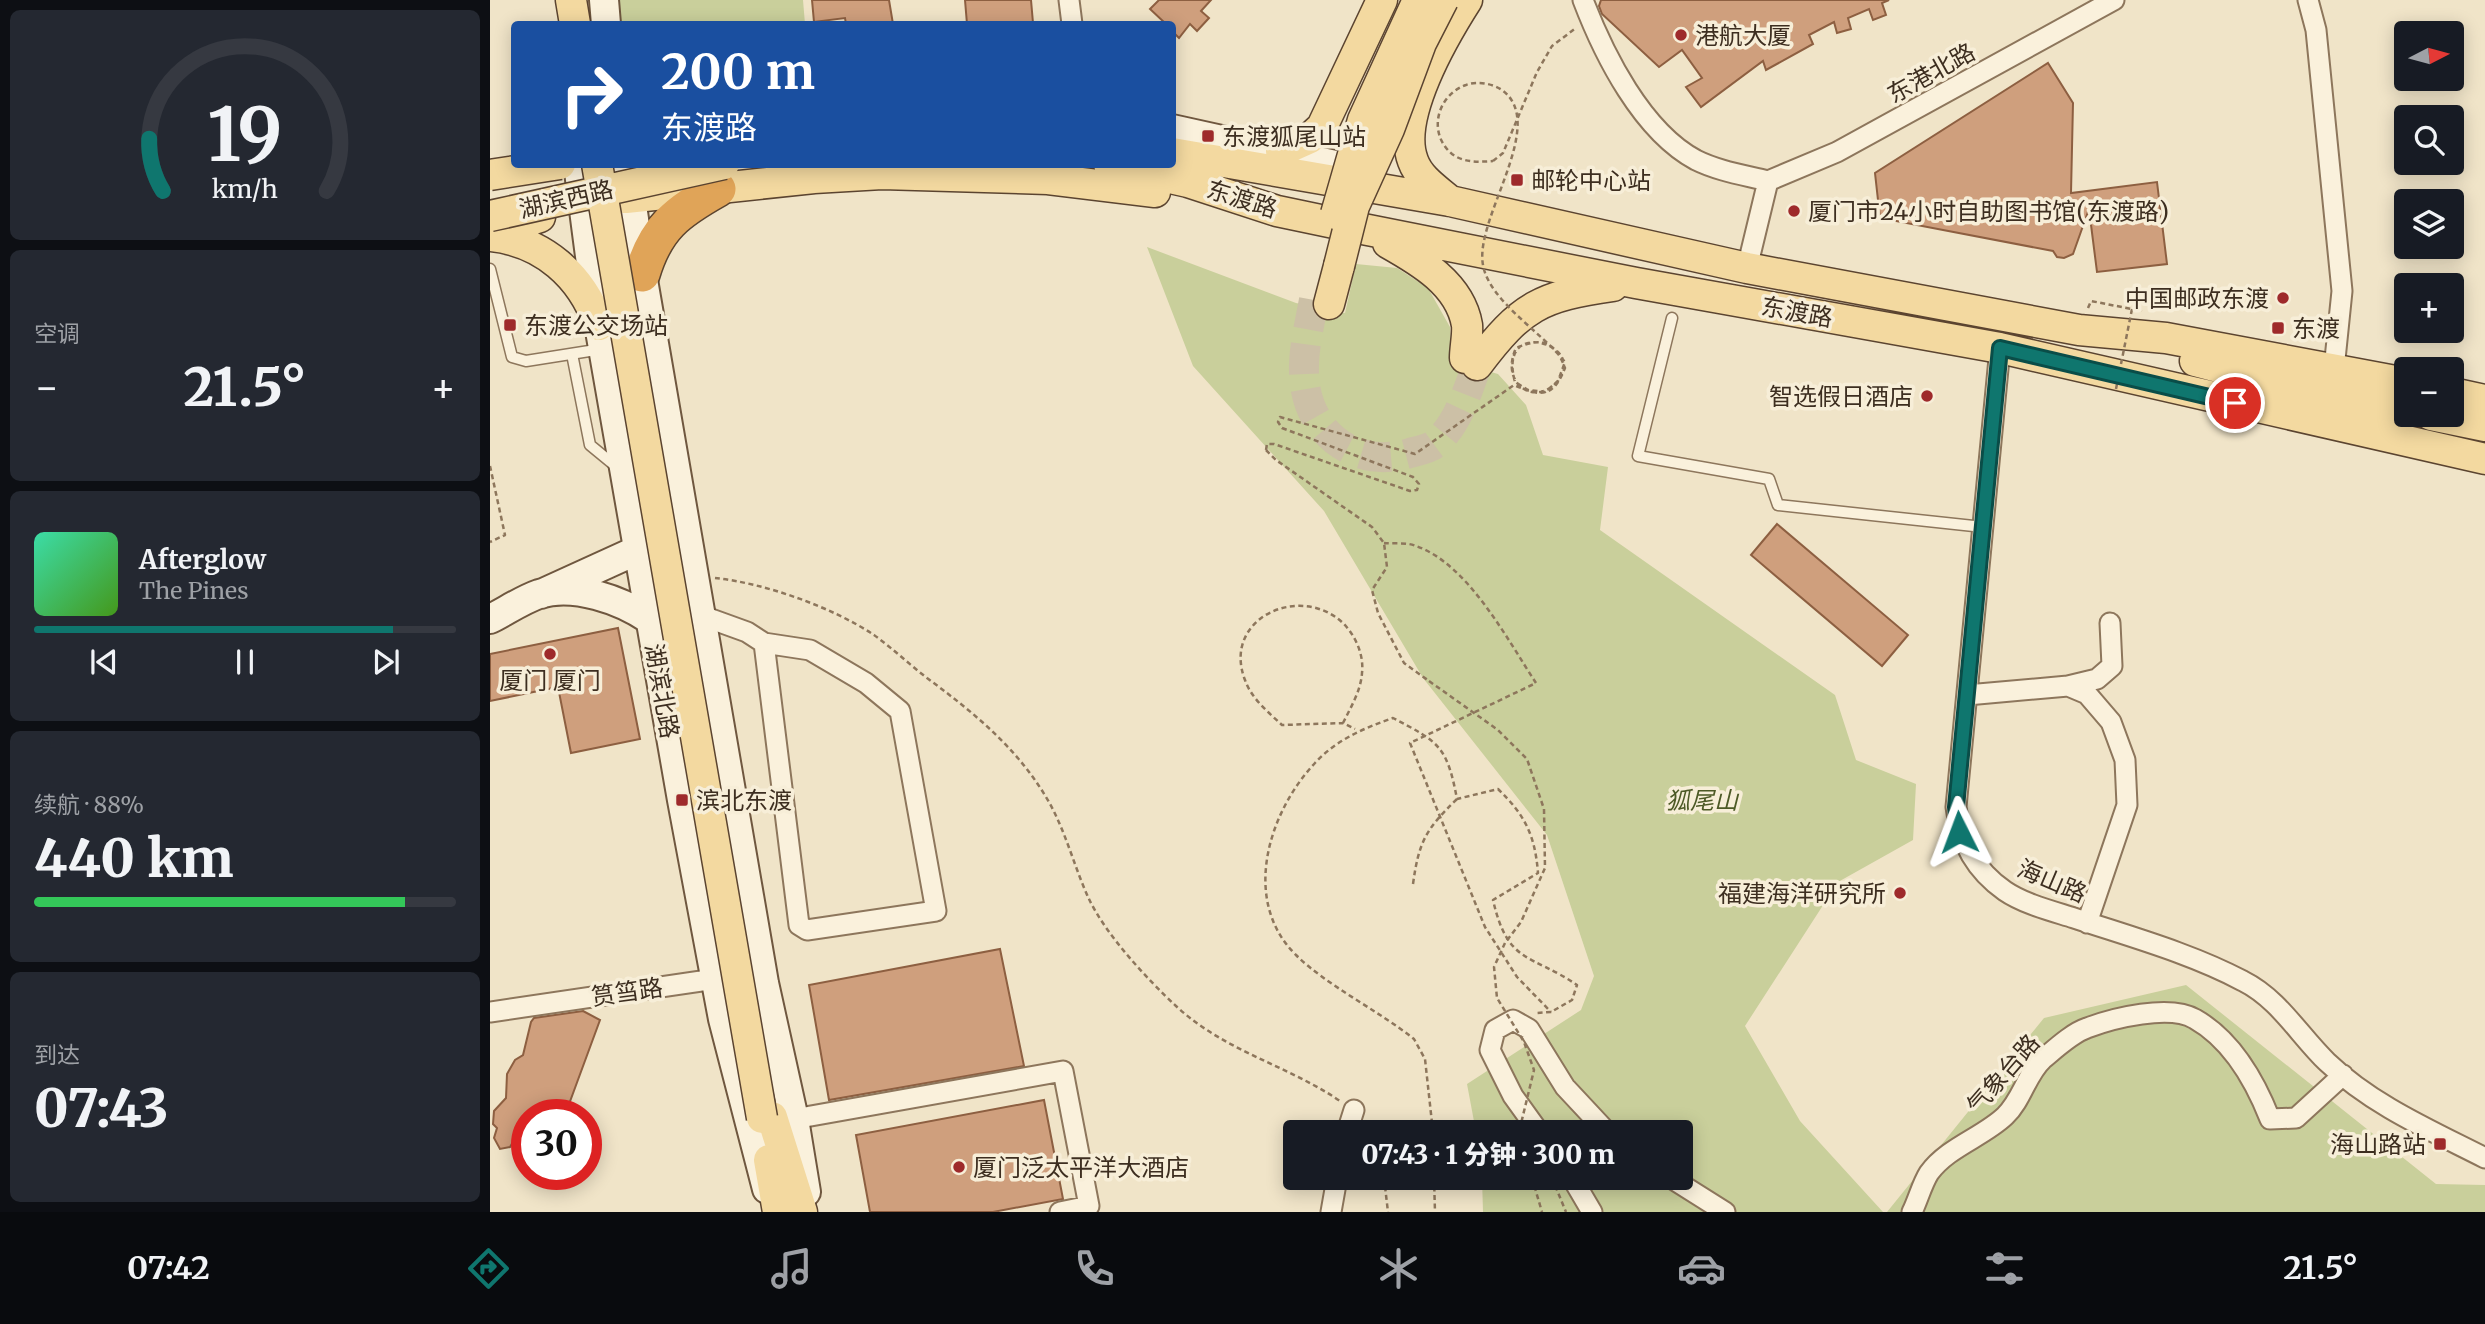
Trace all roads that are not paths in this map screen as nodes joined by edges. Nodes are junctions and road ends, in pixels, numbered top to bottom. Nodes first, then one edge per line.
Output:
1 (1069, 0) edge
2 (1382, 0) edge
3 (1398, 0) edge
4 (1409, 0) edge
5 (1418, 0) edge
6 (1430, 0) edge
7 (1443, 0) edge
8 (1467, 0) edge
9 (2114, 0) edge
10 (2308, 0) edge
11 (561, 5) edge
12 (1587, 9) edge
13 (573, 21) edge
14 (1072, 21) edge
15 (1369, 90) junction
16 (1419, 96) junction
17 (1322, 127) junction
18 (1176, 130) edge
19 (1281, 151) junction
20 (1176, 152) edge
21 (1176, 153) edge
22 (516, 168) edge
23 (537, 168) edge
24 (579, 168) edge
25 (598, 168) edge
26 (614, 168) edge
27 (621, 168) edge
28 (627, 168) edge
29 (1127, 168) edge
30 (1378, 174) junction
31 (490, 176) edge
32 (721, 177) edge
33 (1768, 181) junction
34 (490, 197) edge
35 (631, 197) junction
36 (1450, 201) junction
37 (584, 207) junction
38 (1277, 211) junction
39 (490, 216) edge
40 (1358, 218) junction
41 (490, 234) edge
42 (1331, 265) junction
43 (1747, 268) junction
44 (490, 269) edge
45 (642, 274) junction
46 (1636, 283) junction
47 (1321, 302) tunnel mouth
48 (1672, 318) dead end
49 (2079, 330) junction
50 (601, 337) junction
51 (2000, 348) junction
52 (572, 354) junction
53 (2334, 369) junction
54 (2394, 381) edge
55 (2464, 396) edge
56 (2485, 400) edge
57 (2394, 408) edge
58 (2464, 422) edge
59 (2485, 426) edge
60 (2485, 460) edge
61 (623, 472) junction
62 (681, 502) junction
63 (1983, 527) junction
64 (637, 551) junction
65 (541, 594) junction
66 (700, 615) junction
67 (490, 619) edge
68 (649, 619) junction
69 (2110, 623) dead end
70 (764, 643) junction
71 (2068, 686) junction
72 (1967, 695) junction
73 (2087, 923) junction
74 (715, 979) junction
75 (764, 983) junction
76 (490, 1012) edge
77 (2343, 1075) junction
78 (1354, 1111) road end
79 (776, 1118) junction
80 (1351, 1120) edge
81 (1530, 1120) edge
82 (1596, 1120) edge
83 (2485, 1158) edge
84 (1335, 1190) edge
85 (1579, 1190) edge
86 (1690, 1190) edge
87 (776, 1212) edge
88 (802, 1212) edge
89 (809, 1212) edge
90 (1060, 1212) edge
91 (1331, 1212) edge
92 (1592, 1212) edge
93 (1725, 1212) edge
94 (1912, 1212) edge

1 - 14 street
2 - 17 main road
3 - 42 main road
4 - 15 main road
5 - 42 main road, bridge
6 - 40 main road, bridge
7 - 40 main road, bridge
8 - 16 main road
9 - 33 street, 东港北路
10 - 53 street
11 - 13 main road
12 - 33 street
15 - 16 main road
15 - 17 main road
16 - 36 main road
17 - 19 main road
18 - 19 main road
19 - 30 main road
20 - 30 main road
21 - 36 main road, 东渡路
22 - 31 main road
23 - 31 main road, bridge
24 - 37 main road, 湖滨北路
25 - 79 main road, bridge
26 - 79 main road
27 - 34 main road, 湖滨西路
28 - 35 main road, 湖滨北路
29 - 38 main road, 东渡路
30 - 36 main road
32 - 35 main road
32 - 38 main road
32 - 39 main road, 湖滨西路, bridge
32 - 45 highway
33 - 43 street
35 - 37 main road
35 - 45 main road, 湖滨北路
36 - 43 main road, 东渡路
37 - 41 main road
37 - 50 main road, 湖滨北路
38 - 40 main road, 东渡路
40 - 42 main road, bridge
40 - 46 main road, 东渡路
40 - 46 main road
41 - 50 main road
42 - 47 main road
43 - 49 main road, 东渡路
44 - 52 lane
45 - 62 main road, 湖滨北路
46 - 51 main road, 东渡路
48 - 63 lane
49 - 53 main road, 东渡路
49 - 57 main road
50 - 52 lane
50 - 61 main road, 湖滨北路
51 - 60 main road, 东渡路
51 - 63 street, 海山路
52 - 61 lane
53 - 54 main road, 东渡路
55 - 56 main road
58 - 59 main road
61 - 64 main road, 湖滨北路
62 - 64 main road
62 - 66 main road, 湖滨北路
63 - 72 street, 海山路
64 - 65 main road
64 - 68 main road, 湖滨北路
65 - 67 main road
65 - 68 main road
66 - 70 street
66 - 75 main road, 湖滨北路
68 - 74 main road, 湖滨北路
69 - 71 street
70 - 70 street
71 - 72 street
71 - 73 street
72 - 73 street, 海山路
73 - 77 street, 海山路
74 - 75 street, 筼筜路
74 - 76 street, 筼筜路
74 - 87 main road, 湖滨北路
75 - 79 main road, 湖滨北路
77 - 83 street, 海山路
77 - 94 street, 气象台路
78 - 80 street
79 - 87 main road
79 - 88 main road
79 - 89 main road, 湖滨北路
79 - 90 street
81 - 82 street
84 - 91 street
85 - 92 street
86 - 93 street

